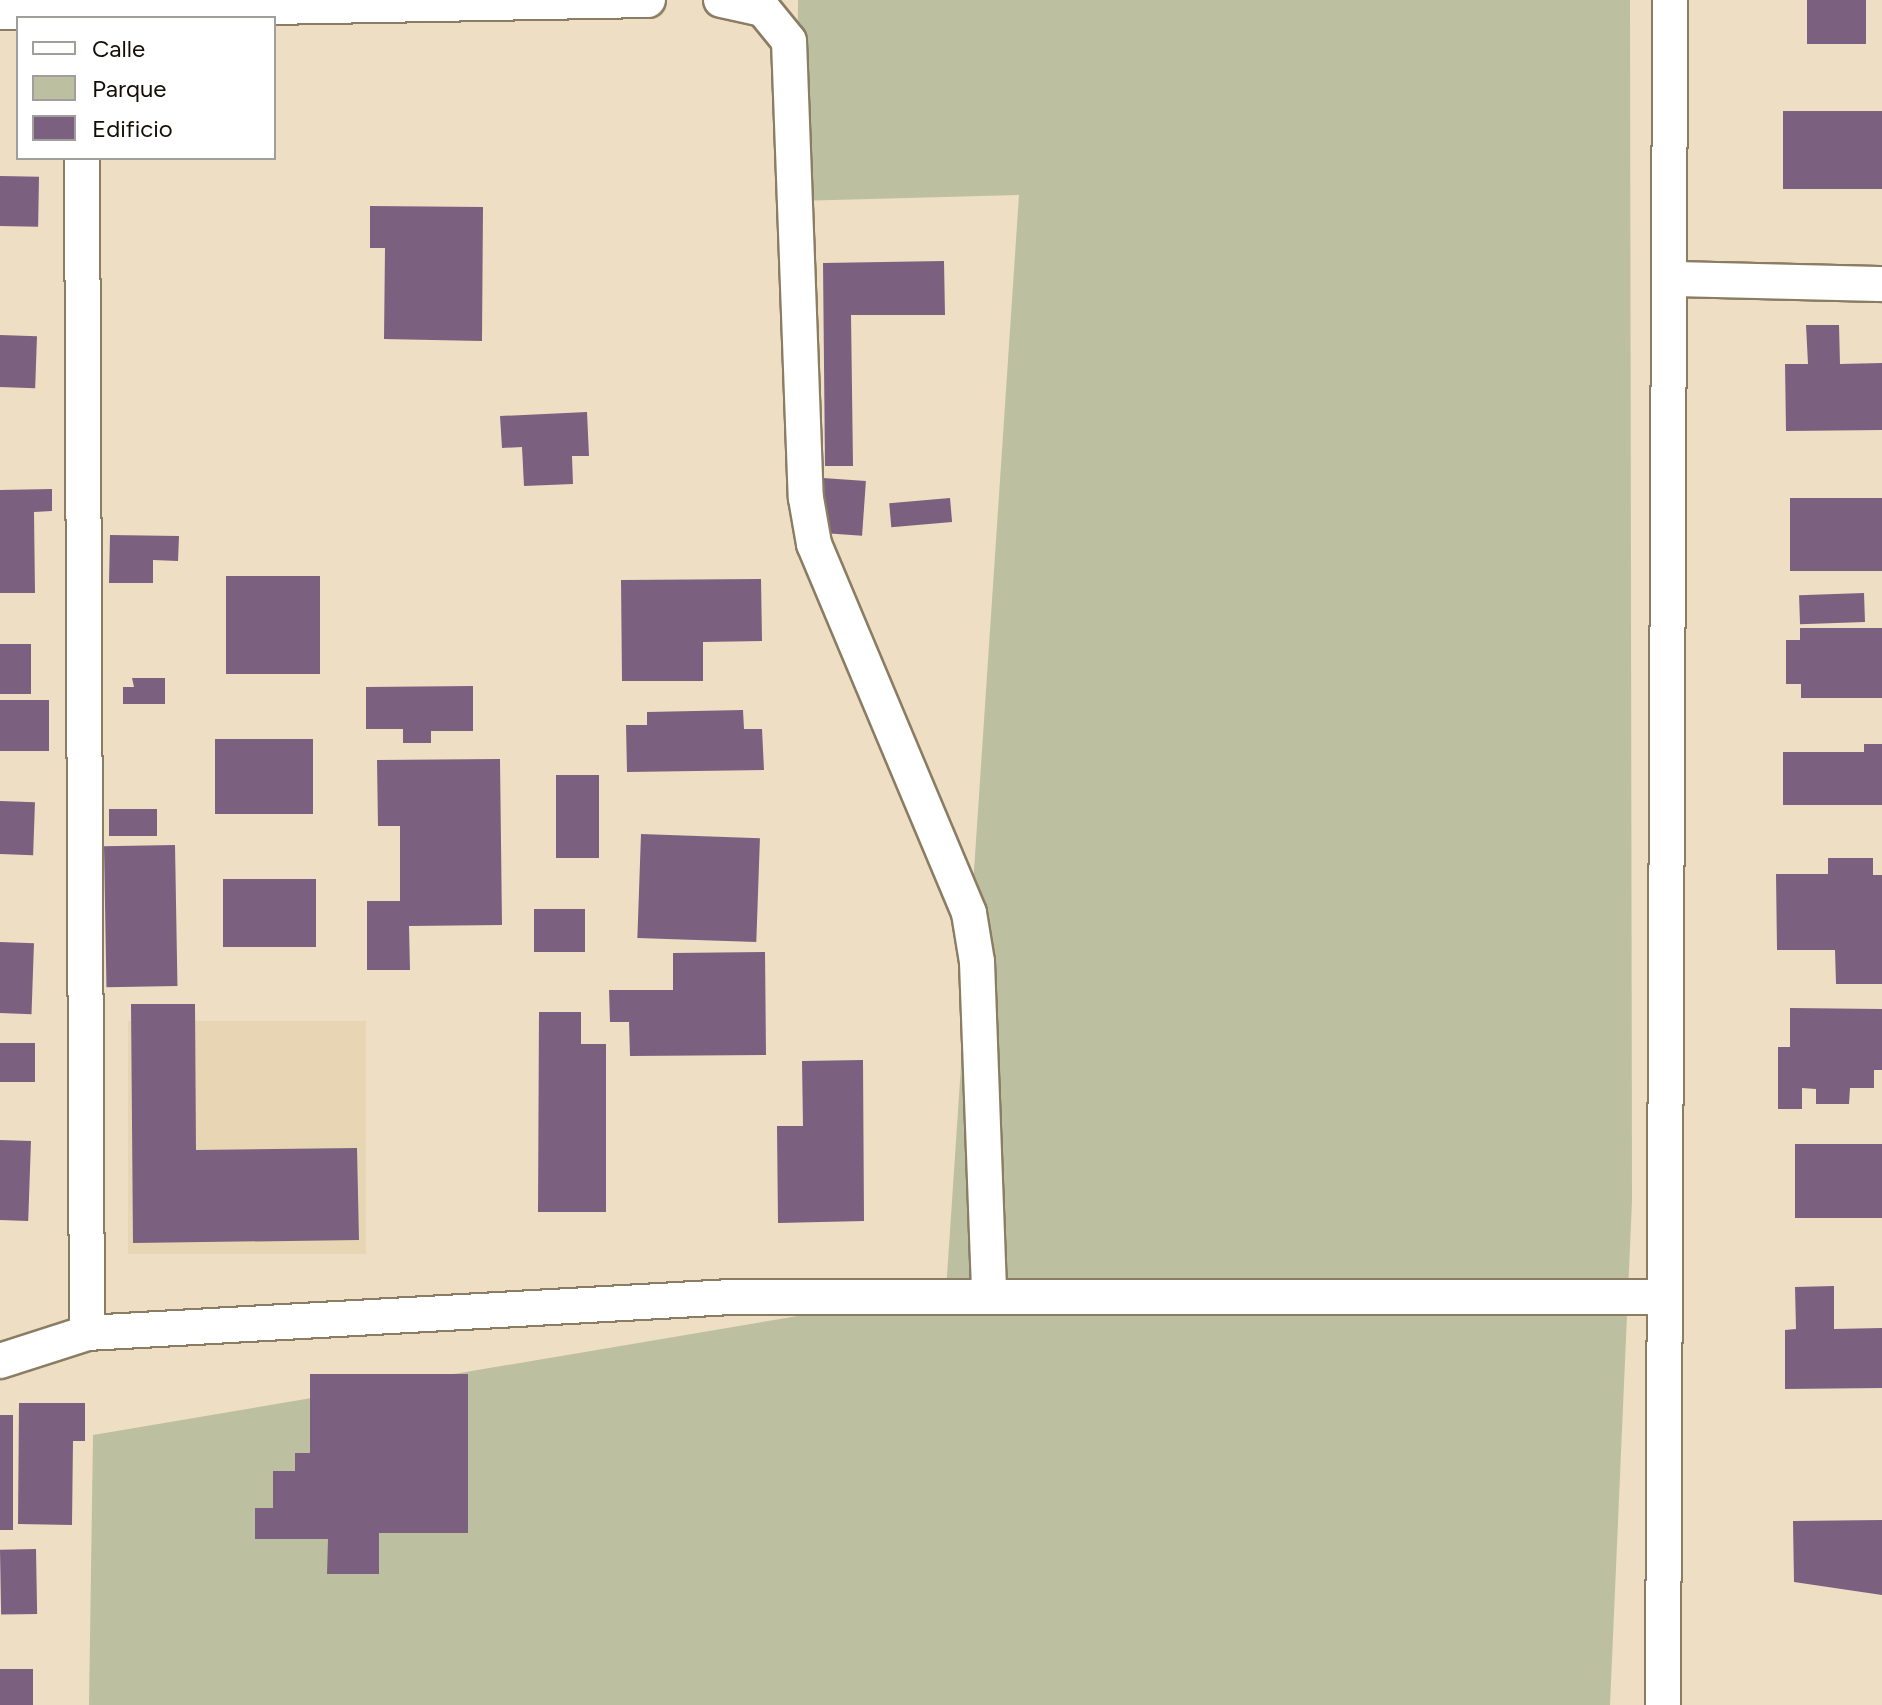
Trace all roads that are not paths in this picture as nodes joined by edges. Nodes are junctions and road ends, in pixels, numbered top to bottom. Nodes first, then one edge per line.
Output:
1 (648, 0) edge
2 (721, 0) edge
3 (1670, 0) edge
4 (8, 8) edge
5 (81, 14) edge
6 (82, 160) edge
7 (1672, 279) junction
8 (1882, 284) edge
9 (989, 1292) junction
10 (1665, 1297) junction
11 (87, 1333) junction
12 (0, 1361) edge
13 (1663, 1705) edge

1 - 5 street
2 - 9 street
3 - 7 street
4 - 5 street
6 - 11 street
7 - 8 street
7 - 10 street
9 - 10 street
9 - 11 street
10 - 13 street
11 - 12 street

